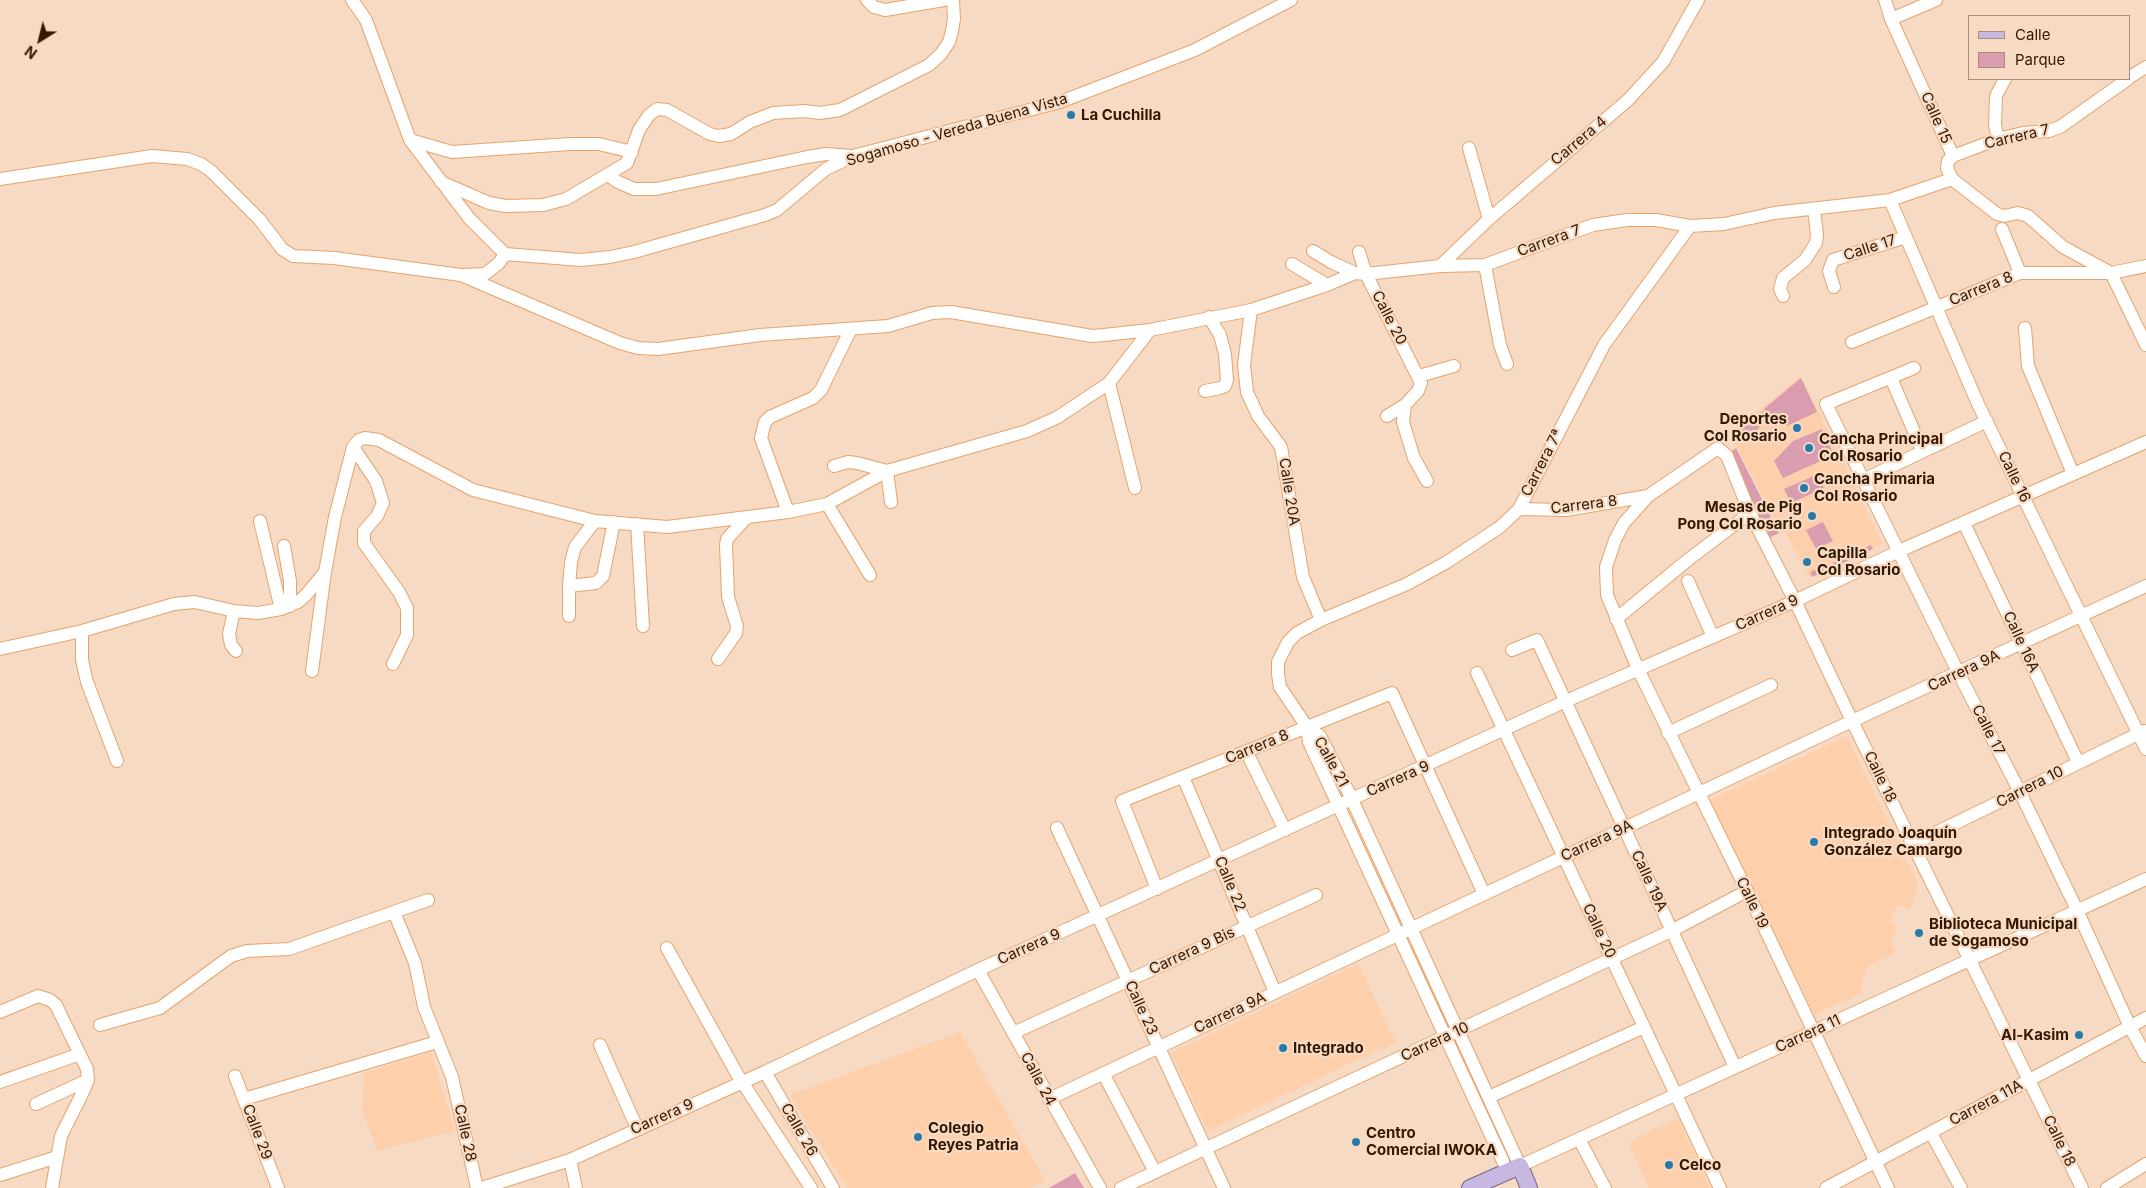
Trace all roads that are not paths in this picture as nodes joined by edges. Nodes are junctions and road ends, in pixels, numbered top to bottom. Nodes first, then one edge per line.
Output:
1 (352, 0) edge
2 (867, 0) edge
3 (944, 0) edge
4 (953, 0) edge
5 (1291, 0) edge
6 (1698, 0) edge
7 (1885, 0) edge
8 (1936, 0) edge
9 (1891, 19) junction
10 (2146, 67) edge
11 (2131, 77) edge
12 (2005, 80) edge
13 (2126, 80) edge
14 (1998, 139) junction
15 (410, 140) junction
16 (1470, 148) dead end
17 (632, 152) junction
18 (853, 156) junction
19 (1953, 156) junction
20 (608, 175) junction
21 (0, 179) edge
22 (1952, 179) junction
23 (439, 181) junction
24 (1890, 200) junction
25 (1814, 209) junction
26 (1489, 219) junction
27 (1690, 226) junction
28 (2002, 229) dead end
29 (1906, 237) junction
30 (1313, 251) dead end
31 (1359, 252) dead end
32 (505, 254) junction
33 (1292, 264) dead end
34 (1485, 265) junction
35 (1440, 266) junction
36 (2146, 266) edge
37 (1361, 273) junction
38 (2020, 273) junction
39 (2111, 273) junction
40 (461, 275) junction
41 (1327, 284) junction
42 (1834, 287) dead end
43 (1783, 296) dead end
44 (1937, 307) junction
45 (1251, 310) junction
46 (1209, 317) junction
47 (2142, 325) edge
48 (2025, 328) dead end
49 (851, 329) junction
50 (1150, 330) junction
51 (1852, 342) dead end
52 (2146, 345) edge
53 (1507, 364) dead end
54 (1454, 366) dead end
55 (1914, 368) dead end
56 (1891, 378) junction
57 (1420, 379) junction
58 (1109, 383) junction
59 (1205, 391) dead end
60 (1405, 405) junction
61 (1386, 416) dead end
62 (1987, 421) junction
63 (2146, 442) edge
64 (353, 447) junction
65 (1718, 448) joint
66 (1922, 450) junction
67 (834, 466) dead end
68 (887, 471) junction
69 (2073, 474) junction
70 (1863, 480) junction
71 (1427, 481) dead end
72 (1136, 488) dead end
73 (1648, 496) junction
74 (2024, 496) junction
75 (891, 502) dead end
76 (827, 504) junction
77 (1519, 509) junction
78 (788, 512) junction
79 (1750, 513) junction
80 (747, 517) junction
81 (260, 521) dead end
82 (595, 521) junction
83 (614, 522) junction
84 (1964, 523) junction
85 (637, 524) junction
86 (284, 546) dead end
87 (1899, 551) junction
88 (325, 572) junction
89 (870, 575) dead end
90 (1688, 581) dead end
91 (569, 586) junction
92 (2146, 586) edge
93 (1796, 601) junction
94 (286, 608) junction
95 (234, 611) junction
96 (2082, 615) junction
97 (569, 616) dead end
98 (1616, 619) junction
99 (1321, 620) junction
100 (643, 626) dead end
101 (82, 631) junction
102 (1713, 637) junction
103 (2022, 644) junction
104 (0, 649) edge
105 (1512, 650) dead end
106 (236, 651) dead end
107 (718, 659) dead end
108 (393, 664) dead end
109 (1638, 669) junction
110 (312, 671) dead end
111 (1477, 673) dead end
112 (1959, 674) junction
113 (1771, 685) dead end
114 (1566, 701) junction
115 (1852, 721) junction
116 (1307, 727) junction
117 (1504, 730) junction
118 (2142, 732) edge
119 (1668, 733) junction
120 (2146, 749) edge
121 (1246, 751) junction
122 (117, 760) dead end
123 (2078, 762) junction
124 (1427, 766) junction
125 (1183, 776) junction
126 (2020, 792) junction
127 (1697, 794) junction
128 (1351, 800) junction
129 (1339, 806) junction
130 (1057, 828) dead end
131 (1624, 828) junction
132 (1285, 830) junction
133 (1913, 844) junction
134 (1564, 857) junction
135 (1220, 860) junction
136 (2146, 879) edge
137 (1157, 889) junction
138 (1747, 891) junction
139 (1484, 894) junction
140 (1316, 895) dead end
141 (428, 900) dead end
142 (2077, 910) junction
143 (394, 912) junction
144 (1098, 915) junction
145 (1248, 926) junction
146 (1411, 928) junction
147 (1673, 930) junction
148 (1398, 934) junction
149 (667, 948) dead end
150 (1612, 959) junction
151 (1970, 960) junction
152 (978, 970) junction
153 (1128, 981) junction
154 (1275, 992) junction
155 (0, 1012) edge
156 (2146, 1018) edge
157 (100, 1025) dead end
158 (1644, 1027) junction
159 (2130, 1027) junction
160 (1458, 1031) junction
161 (1812, 1032) junction
162 (1014, 1033) junction
163 (1446, 1037) junction
164 (437, 1042) junction
165 (600, 1045) dead end
166 (1159, 1047) junction
167 (80, 1054) junction
168 (2146, 1056) edge
169 (1735, 1067) junction
170 (765, 1072) junction
171 (1103, 1073) junction
172 (235, 1076) dead end
173 (88, 1080) junction
174 (2029, 1081) junction
175 (0, 1082) edge
176 (742, 1082) junction
177 (1676, 1094) junction
178 (1489, 1097) junction
179 (244, 1099) junction
180 (1048, 1099) junction
181 (36, 1104) dead end
182 (637, 1128) junction
183 (1931, 1132) junction
184 (1579, 1139) junction
185 (1206, 1148) junction
186 (57, 1157) junction
187 (570, 1160) junction
188 (1876, 1162) junction
189 (2146, 1164) edge
190 (1514, 1168) junction
191 (1155, 1172) junction
192 (0, 1175) edge
193 (52, 1188) edge
194 (278, 1188) edge
195 (477, 1188) edge
196 (482, 1188) edge
197 (576, 1188) edge
198 (811, 1188) edge
199 (833, 1188) edge
200 (1100, 1188) edge
201 (1121, 1188) edge
202 (1224, 1188) edge
203 (1470, 1188) edge
204 (1529, 1188) edge
205 (1605, 1188) edge
206 (1720, 1188) edge
207 (1826, 1188) edge
208 (1888, 1188) edge
209 (1961, 1188) edge
210 (2082, 1188) edge
211 (2107, 1188) edge

1 - 15 street
2 - 3 street
4 - 17 street
5 - 18 street, Sogamoso - Vereda Buena Vista
6 - 26 street, Carrera 4
7 - 9 street, Calle 15
8 - 9 street
9 - 19 street, Calle 15
10 - 11 street, Carrera 7
12 - 14 street
13 - 14 street, Carrera 7
14 - 19 street, Carrera 7
15 - 17 street
15 - 23 street
16 - 26 street
17 - 20 street
18 - 20 street
18 - 32 street, Sogamoso - Vereda Buena Vista
19 - 22 street, Calle 15
20 - 23 street
21 - 40 street
22 - 24 street, Carrera 7
22 - 39 street
23 - 32 street
24 - 25 street, Carrera 7
24 - 29 street, Calle 16
25 - 27 street, Carrera 7
25 - 43 street
26 - 35 street, Carrera 4
27 - 34 street, Carrera 7
27 - 77 street, Carrera 7ª
28 - 38 street
29 - 42 street, Calle 17
29 - 44 street, Calle 16
30 - 37 street
31 - 37 street, Calle 20
32 - 40 street
33 - 41 street
34 - 35 street, Carrera 7
34 - 53 street
35 - 37 street, Carrera 7
36 - 39 street, Carrera 8
37 - 41 street, Carrera 7
37 - 57 street, Calle 20
38 - 39 street, Carrera 8
38 - 44 street, Carrera 8
39 - 47 street
40 - 49 street, Carrera 7
41 - 45 street, Carrera 7
44 - 51 street, Carrera 8
44 - 62 street, Calle 16
45 - 46 street, Carrera 7
45 - 99 street, Calle 20A
46 - 50 street, Carrera 7
46 - 59 street
47 - 52 street
48 - 69 street
49 - 50 street, Carrera 7
49 - 78 street
50 - 58 street
54 - 57 street
55 - 56 street
56 - 66 street
56 - 70 street, Calle 17
57 - 60 street
58 - 68 street
58 - 72 street
60 - 61 street
60 - 71 street
62 - 66 street
62 - 74 street, Calle 16
63 - 69 street, Carrera 9
64 - 82 street
64 - 88 street
64 - 108 street
65 - 73 street, Carrera 8
65 - 79 street, Calle 18
66 - 70 street
67 - 68 street
68 - 75 street
68 - 76 street
69 - 74 street, Carrera 9
70 - 87 street, Calle 17
73 - 77 street, Carrera 8
73 - 98 street, Carrera 8
74 - 84 street, Carrera 9
74 - 96 street, Calle 16
76 - 78 street
76 - 89 street
77 - 99 street, Carrera 7ª
78 - 80 street
79 - 93 street, Calle 18
79 - 98 street
80 - 85 street
80 - 107 street
81 - 94 street
82 - 83 street
82 - 91 street
83 - 85 street
83 - 91 street
84 - 87 street, Carrera 9
84 - 103 street, Calle 16A
85 - 100 street
86 - 94 street
87 - 93 street, Carrera 9
87 - 112 street, Calle 17
88 - 94 street
88 - 110 street
90 - 102 street
91 - 97 street
92 - 96 street, Carrera 9A
93 - 102 street, Carrera 9
93 - 115 street, Calle 18
94 - 95 street
95 - 101 street
95 - 106 street
96 - 103 street, Carrera 9A
96 - 118 street, Calle 16
98 - 109 street, Calle 19
99 - 116 street, Carrera 7ª
101 - 104 street
101 - 122 street
102 - 109 street, Carrera 9
103 - 112 street, Carrera 9A
103 - 123 street, Calle 16A
105 - 114 street, Calle 19A
109 - 114 street, Carrera 9
109 - 119 street, Calle 19
111 - 117 street, Calle 20
112 - 115 street, Carrera 9A
112 - 126 street, Calle 17
113 - 119 street
114 - 117 street, Carrera 9
114 - 131 street, Calle 19A
115 - 127 street, Carrera 9A
115 - 133 street, Calle 18
116 - 121 street, Carrera 8
116 - 124 street, Carrera 8
116 - 128 street, Calle 21
116 - 129 street, Calle 21
117 - 124 street, Carrera 9
117 - 134 street, Calle 20
118 - 120 street, Calle 16
118 - 123 street, Carrera 10
119 - 127 street, Calle 19
121 - 125 street, Carrera 8
121 - 132 street
123 - 126 street, Carrera 10
124 - 128 street, Carrera 9
124 - 139 street
125 - 135 street, Calle 22
125 - 137 street, Carrera 8
126 - 133 street, Carrera 10
126 - 142 street, Calle 17
127 - 131 street, Carrera 9A
127 - 138 street, Calle 19
128 - 129 street, Carrera 9
128 - 146 street, Calle 21
129 - 132 street, Carrera 9
129 - 148 street, Calle 21
130 - 144 street, Calle 23
131 - 134 street, Carrera 9A
131 - 147 street, Calle 19A
132 - 135 street, Carrera 9
133 - 151 street, Calle 18
134 - 139 street, Carrera 9A
134 - 150 street, Calle 20
135 - 137 street, Carrera 9
135 - 145 street, Calle 22
136 - 142 street, Carrera 11
137 - 144 street, Carrera 9
138 - 147 street, Carrera 10
138 - 161 street, Calle 19
139 - 146 street, Carrera 9A
140 - 145 street, Carrera 9 Bis
141 - 143 street
142 - 151 street, Carrera 11
142 - 159 street, Calle 17
143 - 157 street
143 - 164 street, Calle 28
144 - 152 street, Carrera 9
144 - 153 street, Calle 23
145 - 153 street, Carrera 9 Bis
145 - 154 street, Calle 22
146 - 148 street, Carrera 9A
146 - 160 street, Calle 21
147 - 150 street, Carrera 10
147 - 169 street, Calle 19A
148 - 154 street, Carrera 9A
148 - 163 street, Calle 21
149 - 176 street, Calle 26
150 - 158 street, Calle 20
150 - 160 street, Carrera 10
151 - 161 street, Carrera 11
151 - 174 street, Calle 18
152 - 162 street, Calle 24
152 - 170 street, Carrera 9
153 - 162 street, Carrera 9 Bis
153 - 166 street, Calle 23
154 - 166 street, Carrera 9A
155 - 167 street
156 - 159 street, Carrera 11A
158 - 177 street, Calle 20
158 - 178 street
159 - 168 street, Calle 17
159 - 174 street, Carrera 11A
160 - 163 street, Carrera 10
160 - 178 street, Calle 21
161 - 169 street, Carrera 11
161 - 188 street, Calle 19
162 - 180 street, Calle 24
163 - 185 street, Carrera 10
163 - 190 street, Calle 21
164 - 179 street
164 - 195 street, Calle 28
165 - 182 street
166 - 171 street, Carrera 9A
166 - 185 street, Calle 23
167 - 173 street
167 - 175 street
169 - 177 street, Carrera 11
170 - 176 street, Carrera 9
170 - 199 street, Calle 26
171 - 180 street, Carrera 9A
171 - 191 street
172 - 179 street, Calle 29
173 - 181 street
173 - 186 street
174 - 183 street, Carrera 11A
174 - 210 street, Calle 18
176 - 182 street, Carrera 9
176 - 198 street, Calle 26
177 - 184 street, Carrera 11
177 - 206 street, Calle 20
178 - 190 street, Calle 21
179 - 194 street, Calle 29
180 - 200 street, Calle 24
182 - 187 street, Carrera 9
183 - 188 street, Carrera 11A
183 - 209 street
184 - 190 street, Carrera 11
184 - 205 street
185 - 191 street, Carrera 10
185 - 202 street, Calle 23
186 - 192 street
186 - 193 street
187 - 196 street, Carrera 9
187 - 197 street
188 - 207 street, Carrera 11A
188 - 208 street, Calle 19
189 - 211 street
190 - 203 main road, Carrera 11
190 - 204 main road, Calle 21
191 - 201 street, Carrera 10

